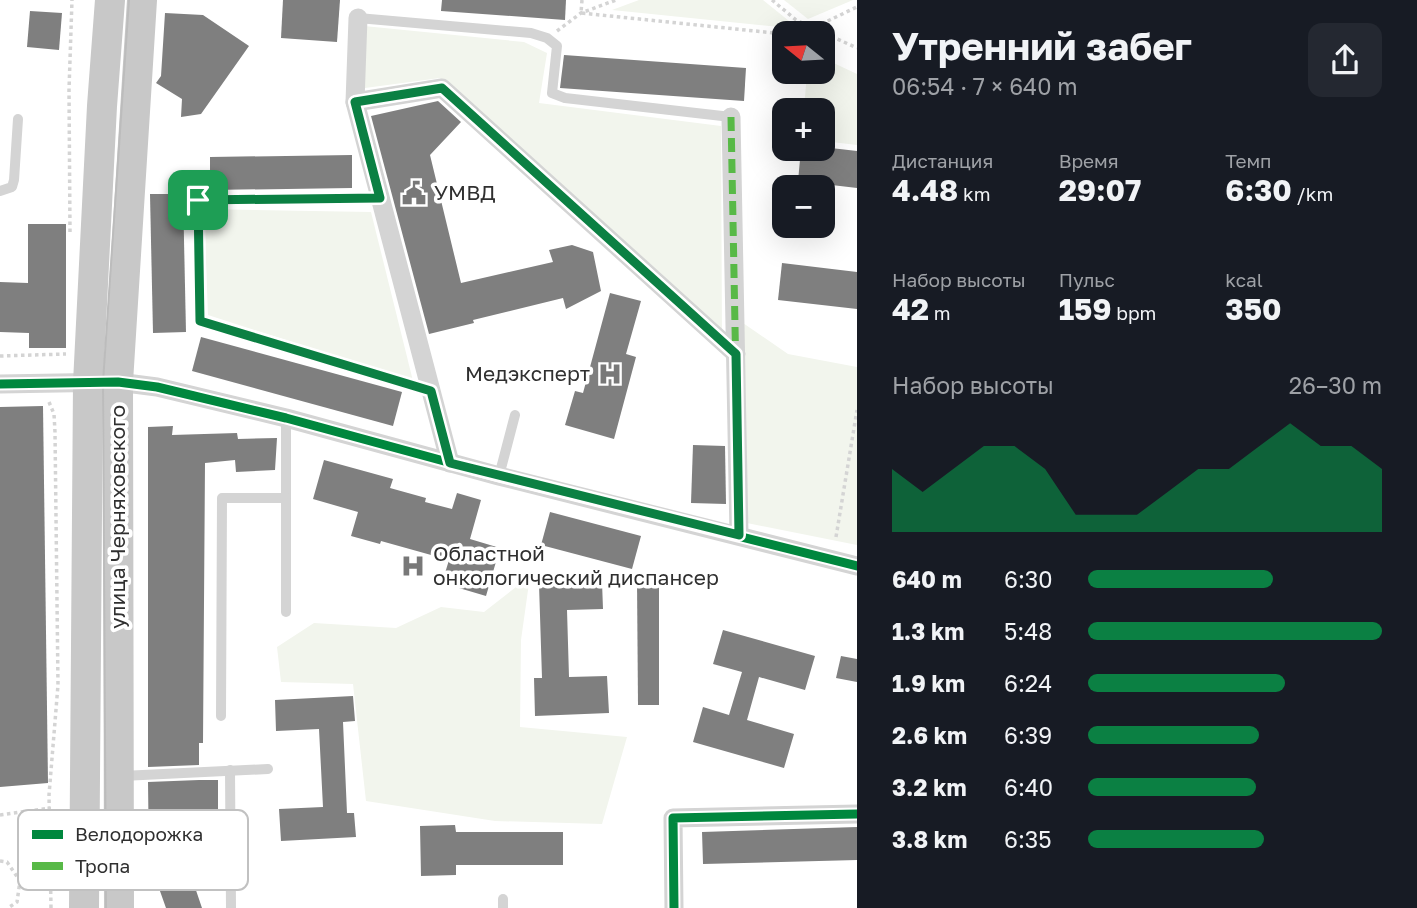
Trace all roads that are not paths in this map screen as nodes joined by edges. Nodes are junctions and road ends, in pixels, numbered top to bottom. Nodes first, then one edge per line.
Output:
1 (110, 0) edge
2 (142, 0) edge
3 (358, 18) joint
4 (355, 102) junction
5 (731, 117) joint
6 (18, 119) dead end
7 (0, 191) edge
8 (380, 198) junction
9 (736, 354) junction
10 (118, 382) junction
11 (88, 383) junction
12 (0, 384) edge
13 (431, 391) junction
14 (515, 415) dead end
15 (286, 418) junction
16 (450, 463) junction
17 (499, 476) junction
18 (286, 498) junction
19 (739, 535) junction
20 (857, 566) edge
21 (286, 612) dead end
22 (221, 716) dead end
23 (268, 769) dead end
24 (230, 770) junction
25 (118, 776) junction
26 (85, 810) edge
27 (118, 810) edge
28 (230, 810) edge
29 (857, 814) edge
30 (84, 890) edge
31 (119, 890) edge
32 (231, 890) edge
33 (84, 908) edge
34 (119, 908) edge
35 (231, 908) edge
36 (674, 908) edge

1 - 11 main road, улица Черняховского
2 - 10 main road, улица Черняховского
3 - 4 street
3 - 5 lane
4 - 8 street
4 - 9 street
5 - 9 street
6 - 7 lane
8 - 13 street
8 - 13 lane
9 - 19 street
10 - 11 street
10 - 15 street
10 - 25 main road, улица Черняховского
11 - 12 street
11 - 26 main road, улица Черняховского
13 - 16 street
14 - 17 lane
15 - 16 street
15 - 18 lane
16 - 17 street
17 - 19 street
18 - 21 lane
18 - 22 lane
19 - 20 street
23 - 24 lane
24 - 25 lane
24 - 28 lane
25 - 27 main road, улица Черняховского
29 - 36 street
30 - 33 main road, улица Черняховского
31 - 34 main road, улица Черняховского
32 - 35 lane

